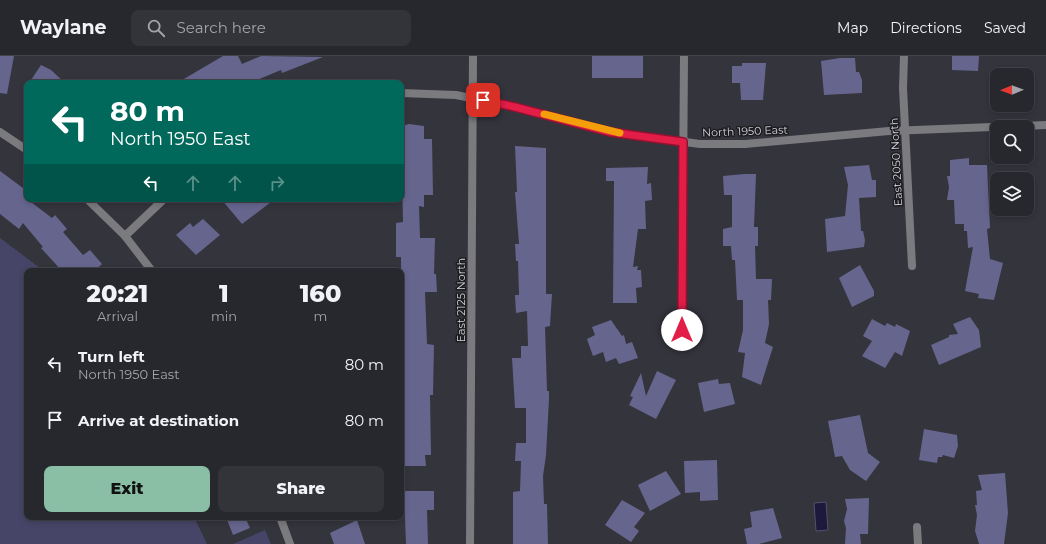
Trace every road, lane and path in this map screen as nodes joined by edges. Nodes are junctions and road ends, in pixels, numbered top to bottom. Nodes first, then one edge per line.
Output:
1 (474, 56) edge
2 (684, 56) edge
3 (904, 56) edge
4 (404, 93) edge
5 (473, 99) junction
6 (1046, 125) edge
7 (905, 130) junction
8 (0, 132) edge
9 (683, 142) junction
10 (24, 148) edge
11 (90, 202) edge
12 (161, 202) edge
13 (125, 236) junction
14 (912, 266) dead end
15 (150, 268) edge
16 (682, 330) dead end
17 (281, 520) edge
18 (917, 527) dead end
19 (290, 544) edge
20 (470, 544) edge
21 (918, 544) edge

1 - 5 street, East 2125 North
2 - 9 street
3 - 7 street, East 2050 North
4 - 5 street, North 1950 East
5 - 9 street, North 1950 East
5 - 20 street, East 2125 North
6 - 7 street, North 1950 East
7 - 9 street, North 1950 East
7 - 14 street, East 2050 North
8 - 10 street
9 - 16 street
11 - 13 street
12 - 13 street
13 - 15 street
17 - 19 street
18 - 21 street

